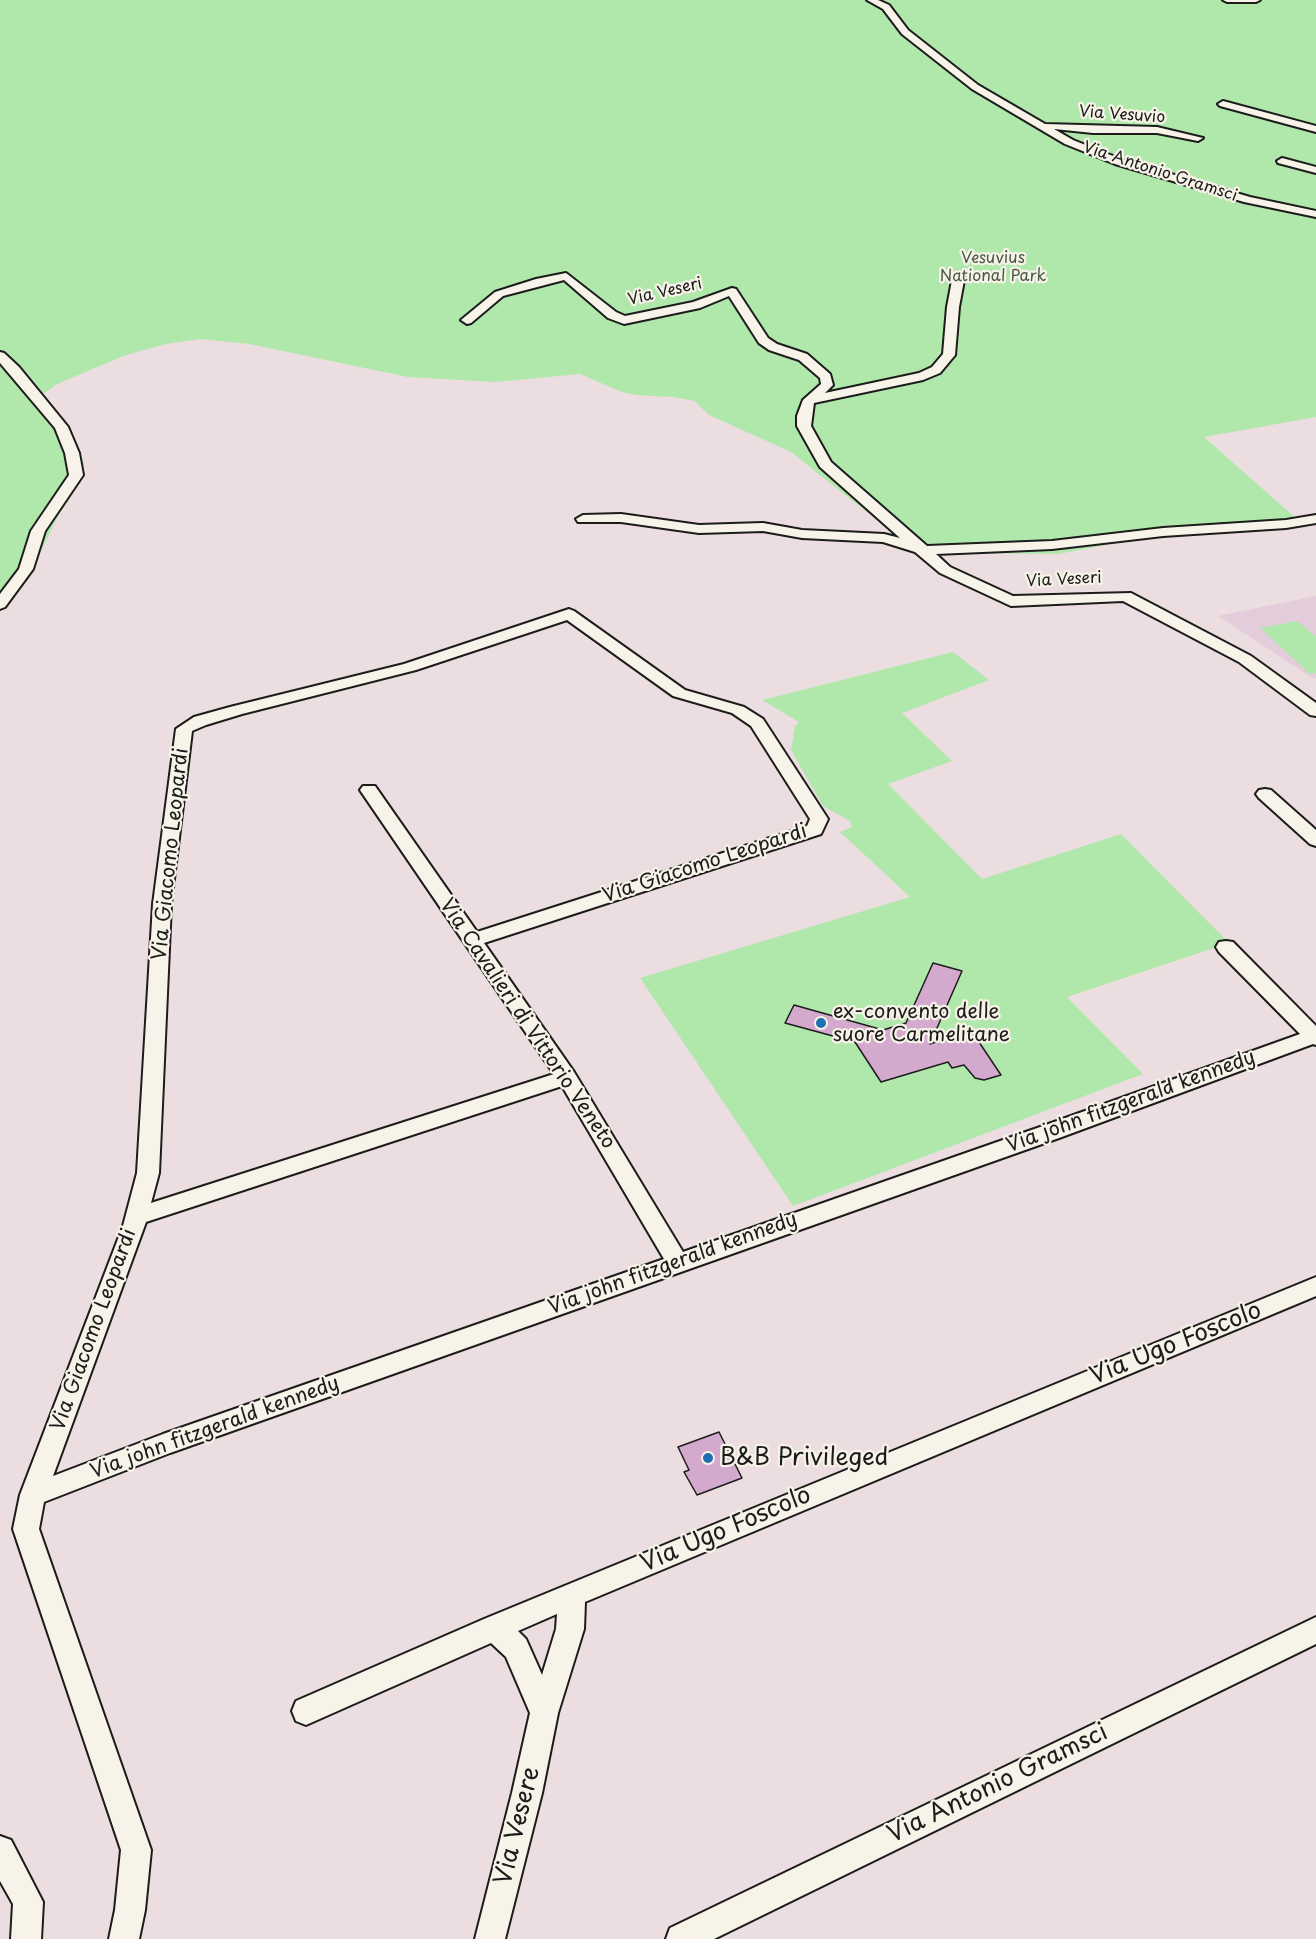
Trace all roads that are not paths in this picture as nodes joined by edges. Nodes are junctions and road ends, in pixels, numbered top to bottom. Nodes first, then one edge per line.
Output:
1 (871, 0) edge
2 (1227, 0) edge
3 (1256, 0) edge
4 (1223, 104) dead end
5 (1043, 128) junction
6 (1316, 129) edge
7 (1198, 138) dead end
8 (1282, 161) dead end
9 (1316, 170) edge
10 (1316, 214) edge
11 (959, 275) dead end
12 (467, 320) dead end
13 (0, 356) edge
14 (809, 400) junction
15 (583, 519) dead end
16 (1316, 519) edge
17 (926, 550) junction
18 (0, 604) edge
19 (1316, 711) edge
20 (369, 790) dead end
21 (1264, 794) dead end
22 (1316, 840) edge
23 (472, 940) junction
24 (1226, 947) dead end
25 (1315, 1037) edge
26 (567, 1077) junction
27 (137, 1216) junction
28 (678, 1263) junction
29 (1316, 1286) edge
30 (33, 1495) junction
31 (572, 1595) junction
32 (494, 1628) junction
33 (1316, 1630) edge
34 (306, 1711) dead end
35 (544, 1713) junction
36 (0, 1851) edge
37 (26, 1939) edge
38 (123, 1939) edge
39 (490, 1939) edge
40 (681, 1939) edge

1 - 5 street, Via Antonio Gramsci
2 - 3 street
4 - 6 street
5 - 7 street, Via Vesuvio
5 - 10 street, Via Antonio Gramsci
8 - 9 street
11 - 14 street
12 - 14 street, Via Veseri
13 - 18 street
14 - 17 street, Via Veseri
15 - 17 street
16 - 17 street, Via Veseri
17 - 19 street, Via Veseri
20 - 23 street, Via Cavalieri di Vittorio Veneto
21 - 22 street
23 - 26 street, Via Cavalieri di Vittorio Veneto
23 - 27 street, Via Giacomo Leopardi
24 - 25 street
25 - 28 street, Via john fitzgerald kennedy
26 - 27 street
26 - 28 street, Via Cavalieri di Vittorio Veneto
27 - 30 street, Via Giacomo Leopardi
28 - 30 street, Via john fitzgerald kennedy
29 - 31 street, Via Ugo Foscolo
30 - 38 street, Via Giacomo Leopardi
31 - 32 street, Via Ugo Foscolo
31 - 35 street, Via Vesere
32 - 34 street, Via Ugo Foscolo
32 - 35 street
33 - 40 street, Via Antonio Gramsci
35 - 39 street, Via Vesere
36 - 37 street

